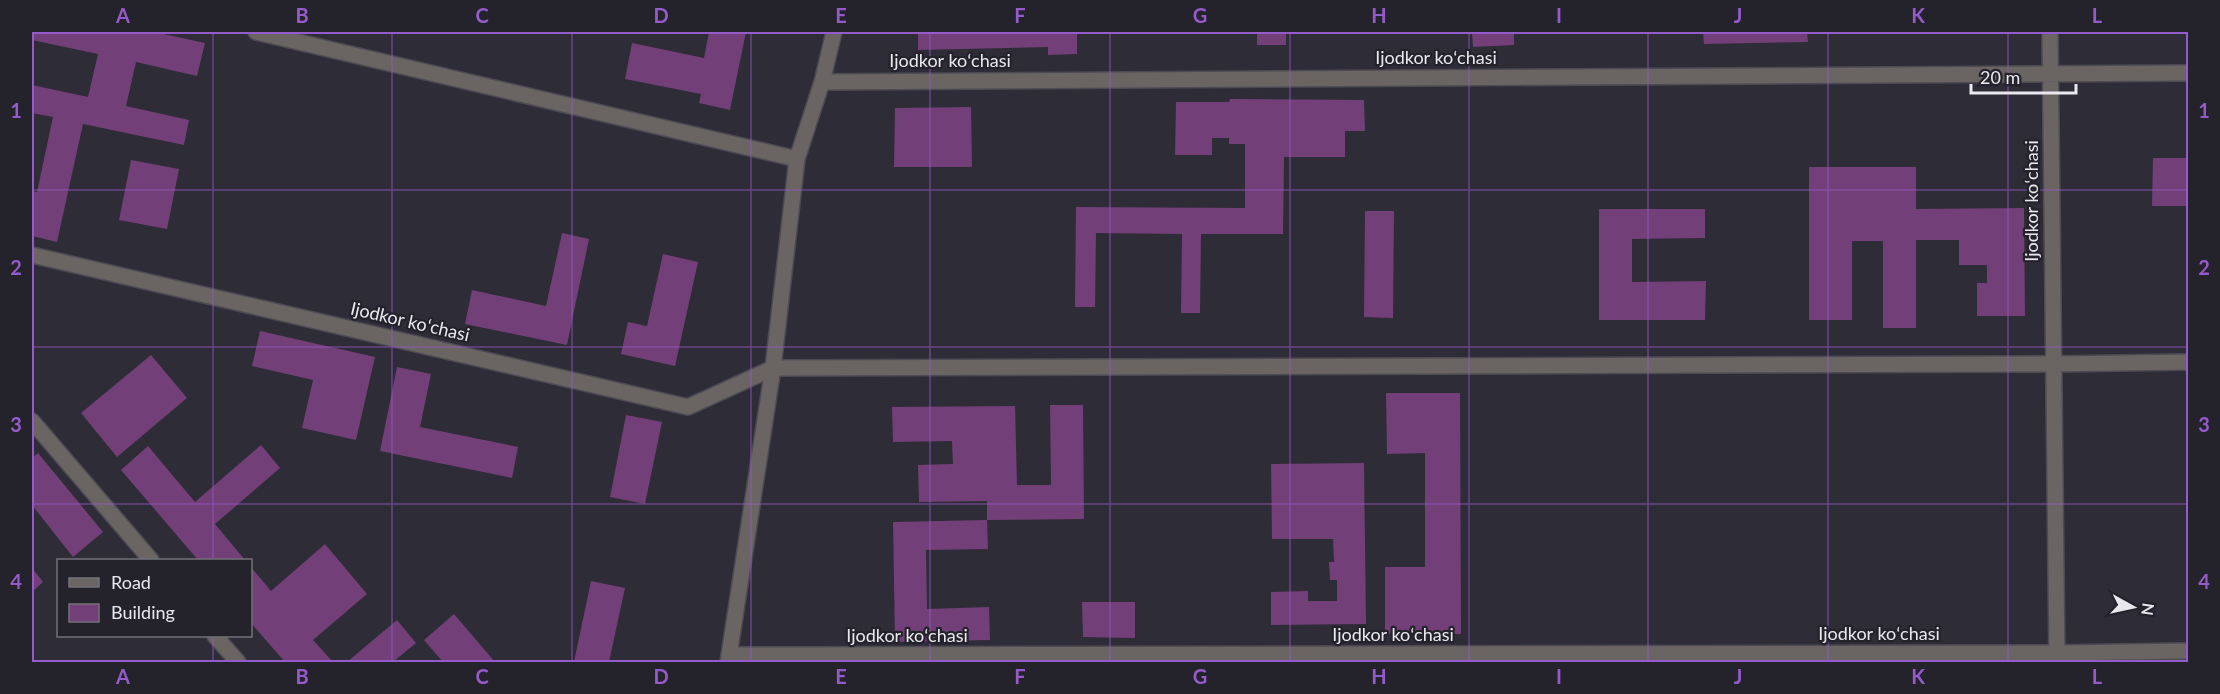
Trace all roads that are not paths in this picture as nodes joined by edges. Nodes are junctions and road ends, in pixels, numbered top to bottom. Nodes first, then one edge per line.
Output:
1 (256, 32) edge
2 (834, 32) edge
3 (2050, 32) edge
4 (2188, 73) edge
5 (2050, 74) junction
6 (822, 82) junction
7 (797, 159) junction
8 (32, 255) edge
9 (2188, 362) edge
10 (2052, 364) junction
11 (773, 368) junction
12 (32, 421) edge
13 (149, 559) edge
14 (216, 637) edge
15 (2188, 651) edge
16 (2057, 658) edge
17 (728, 659) edge
18 (238, 663) edge

1 - 7 street
2 - 6 street, Ijodkor koʻchasi
3 - 5 street, Ijodkor koʻchasi
4 - 5 street, Ijodkor koʻchasi
5 - 6 street, Ijodkor koʻchasi
5 - 10 street, Ijodkor koʻchasi
6 - 7 street, Ijodkor koʻchasi
7 - 11 street, Ijodkor koʻchasi
8 - 11 street, Ijodkor koʻchasi
9 - 10 street, Ijodkor koʻchasi
10 - 11 street, Ijodkor koʻchasi
10 - 16 street, Ijodkor koʻchasi
11 - 17 street, Ijodkor koʻchasi
12 - 13 street
14 - 18 street
15 - 16 street, Ijodkor koʻchasi
16 - 17 street, Ijodkor koʻchasi

